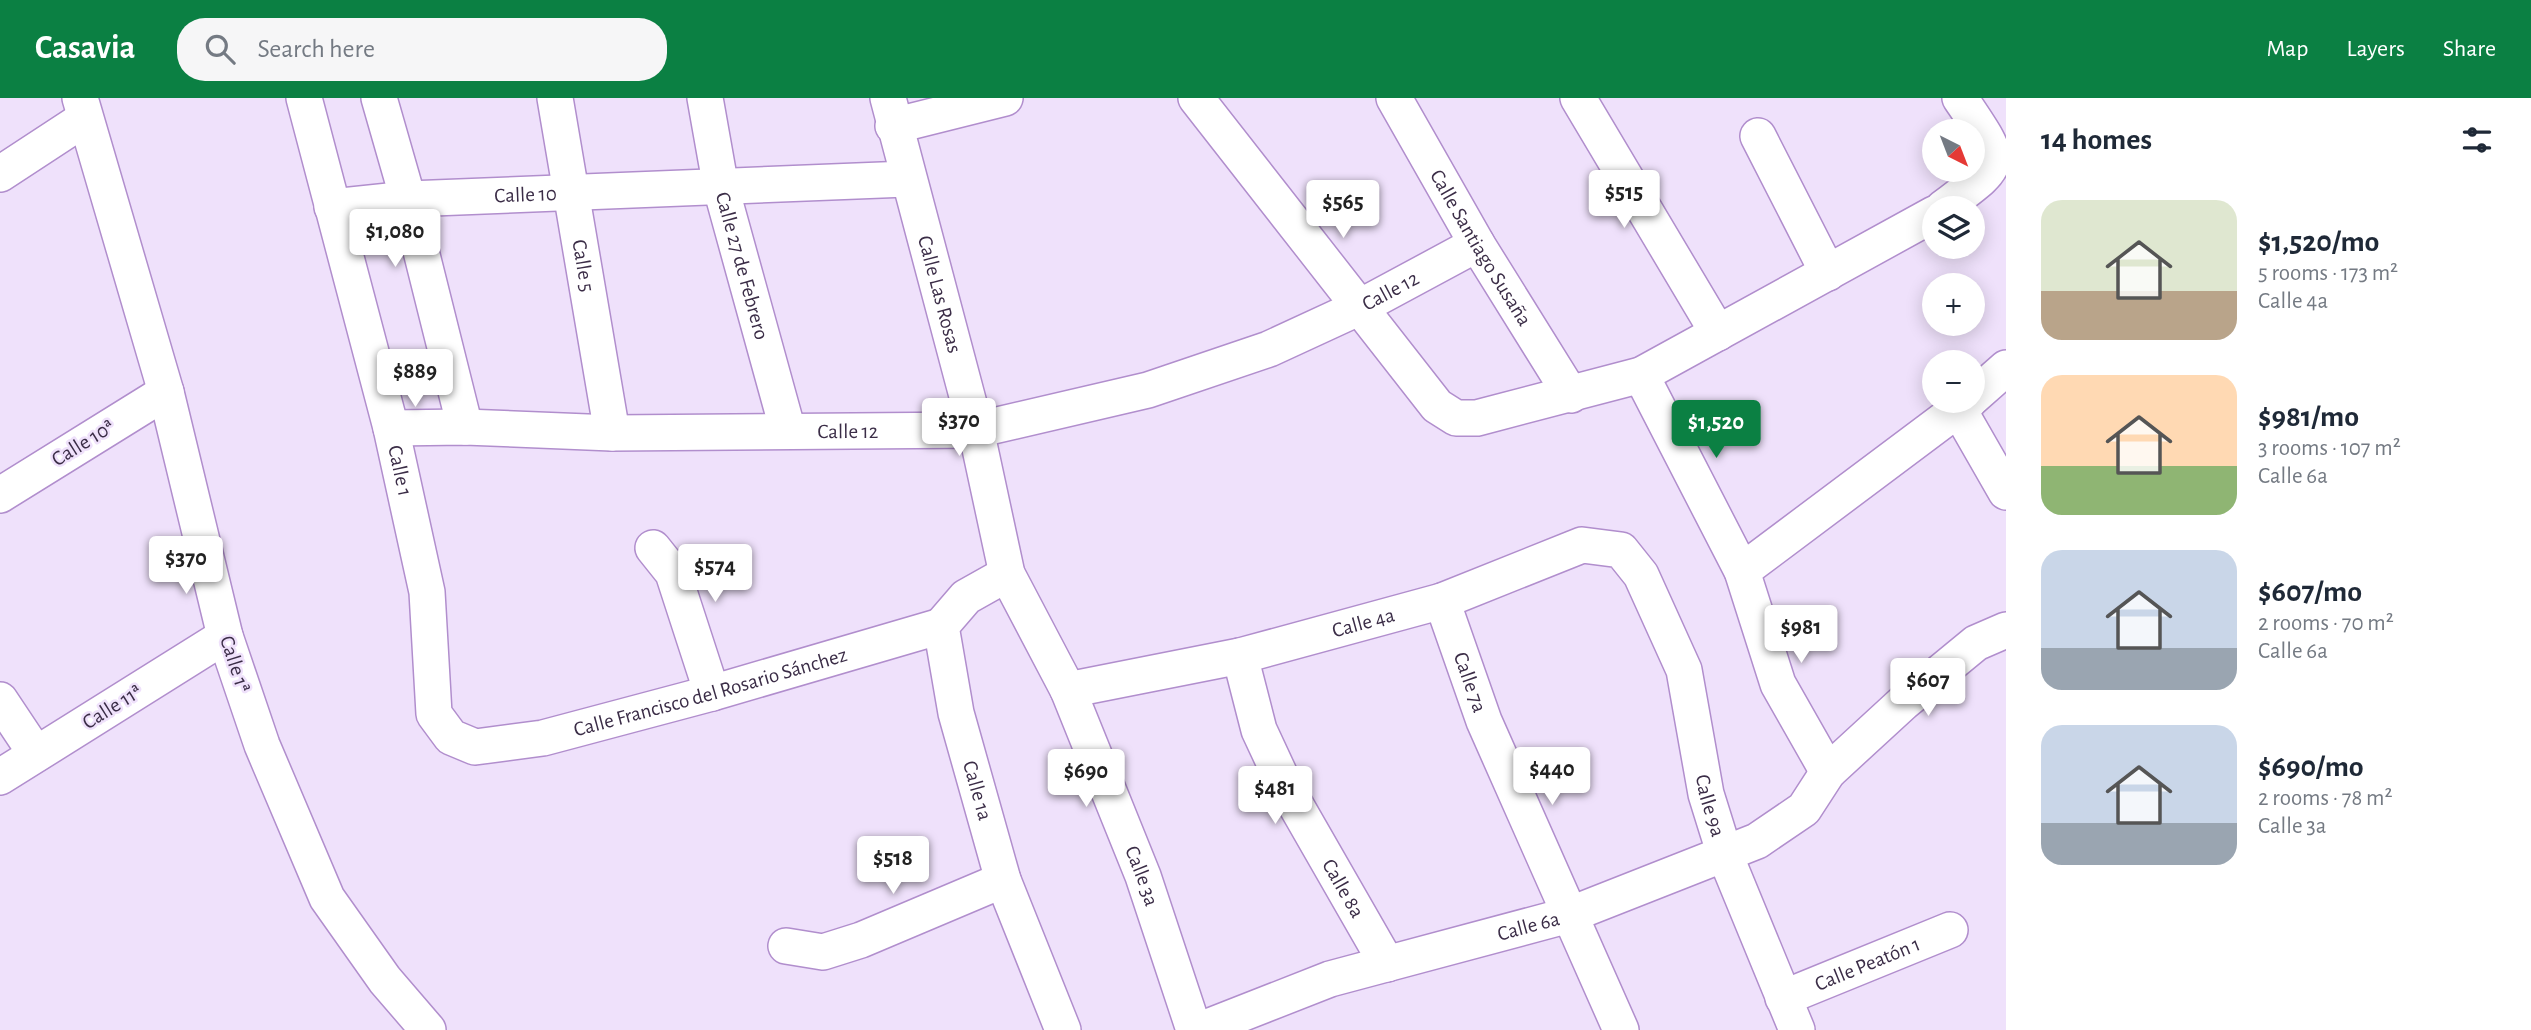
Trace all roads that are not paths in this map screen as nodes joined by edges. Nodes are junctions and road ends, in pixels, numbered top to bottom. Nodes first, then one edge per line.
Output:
1 (304, 98) edge
2 (379, 98) edge
3 (555, 98) edge
4 (705, 98) edge
5 (1005, 98) edge
6 (1196, 98) edge
7 (1394, 98) edge
8 (1578, 98) edge
9 (1960, 98) edge
10 (82, 108) edge
11 (891, 112) edge
12 (1758, 135) dead end
13 (0, 174) edge
14 (907, 179) junction
15 (721, 188) junction
16 (572, 192) junction
17 (1962, 196) edge
18 (408, 199) junction
19 (332, 207) junction
20 (1922, 221) edge
21 (1477, 244) junction
22 (1828, 273) junction
23 (1360, 307) junction
24 (1718, 333) junction
25 (2006, 368) edge
26 (1641, 375) junction
27 (1985, 387) edge
28 (166, 392) junction
29 (1572, 395) junction
30 (1954, 413) edge
31 (1971, 413) edge
32 (465, 427) junction
33 (391, 428) junction
34 (976, 430) junction
35 (788, 431) junction
36 (611, 433) junction
37 (2006, 492) edge
38 (0, 495) edge
39 (653, 548) dead end
40 (1742, 571) junction
41 (1007, 575) junction
42 (1641, 575) joint
43 (1442, 601) junction
44 (941, 626) junction
45 (2006, 630) edge
46 (225, 636) junction
47 (1240, 656) junction
48 (1068, 690) junction
49 (712, 693) junction
50 (0, 700) edge
51 (475, 747) joint
52 (36, 754) junction
53 (1828, 772) junction
54 (0, 777) edge
55 (1725, 855) junction
56 (1003, 880) junction
57 (1569, 915) junction
58 (1950, 930) dead end
59 (786, 946) dead end
60 (1387, 964) junction
61 (1783, 998) junction
62 (428, 1030) edge
63 (1063, 1030) edge
64 (1194, 1030) edge
65 (1200, 1030) edge
66 (1621, 1030) edge
67 (1797, 1030) edge

1 - 19 street, Calle 1
2 - 18 street
3 - 16 street, Calle 5
4 - 15 street, Calle 27 de Febrero
5 - 11 street
6 - 23 street
7 - 21 street, Calle Santiago Susaña
8 - 24 street
9 - 17 street
10 - 13 street
10 - 28 street, Calle 1ª
11 - 14 street, Calle Las Rosas
12 - 22 street
14 - 15 street, Calle 10
14 - 34 street, Calle Las Rosas
15 - 16 street, Calle 10
15 - 35 street, Calle 27 de Febrero
16 - 18 street, Calle 10
16 - 36 street, Calle 5
18 - 19 street, Calle 10
18 - 32 street
19 - 33 street, Calle 1
20 - 22 street
21 - 23 street, Calle 12
21 - 29 street, Calle Santiago Susaña
22 - 24 street
23 - 29 street
23 - 34 street, Calle 12
24 - 26 street
25 - 27 street
26 - 29 street
26 - 40 street
28 - 38 street, Calle 10ª
28 - 46 street, Calle 1ª
30 - 40 street
31 - 37 street
32 - 33 street, Calle 12
32 - 36 street, Calle 12
33 - 51 street, Calle 1
34 - 35 street, Calle 12
34 - 41 street, Calle Las Rosas
35 - 36 street, Calle 12
39 - 49 street
40 - 53 street
41 - 44 street
41 - 48 street, Calle 3a
42 - 43 street, Calle 4a
42 - 55 street, Calle 9a
43 - 47 street, Calle 4a
43 - 57 street, Calle 7a
44 - 49 street, Calle Francisco del Rosario Sánchez
44 - 56 street, Calle 1a
45 - 53 street, Calle 6a
46 - 52 street, Calle 11ª
46 - 62 street, Calle 1ª
47 - 48 street, Calle 4a
47 - 60 street, Calle 8a
48 - 64 street, Calle 3a
49 - 51 street, Calle Francisco del Rosario Sánchez
50 - 52 street
52 - 54 street, Calle 11ª
53 - 55 street, Calle 6a
55 - 57 street, Calle 6a
55 - 61 street, Calle 9a
56 - 59 street
56 - 63 street, Calle 1a
57 - 60 street, Calle 6a
57 - 66 street, Calle 7a
58 - 61 street, Calle Peatón 1
60 - 65 street, Calle 6a
61 - 67 street, Calle 9a

